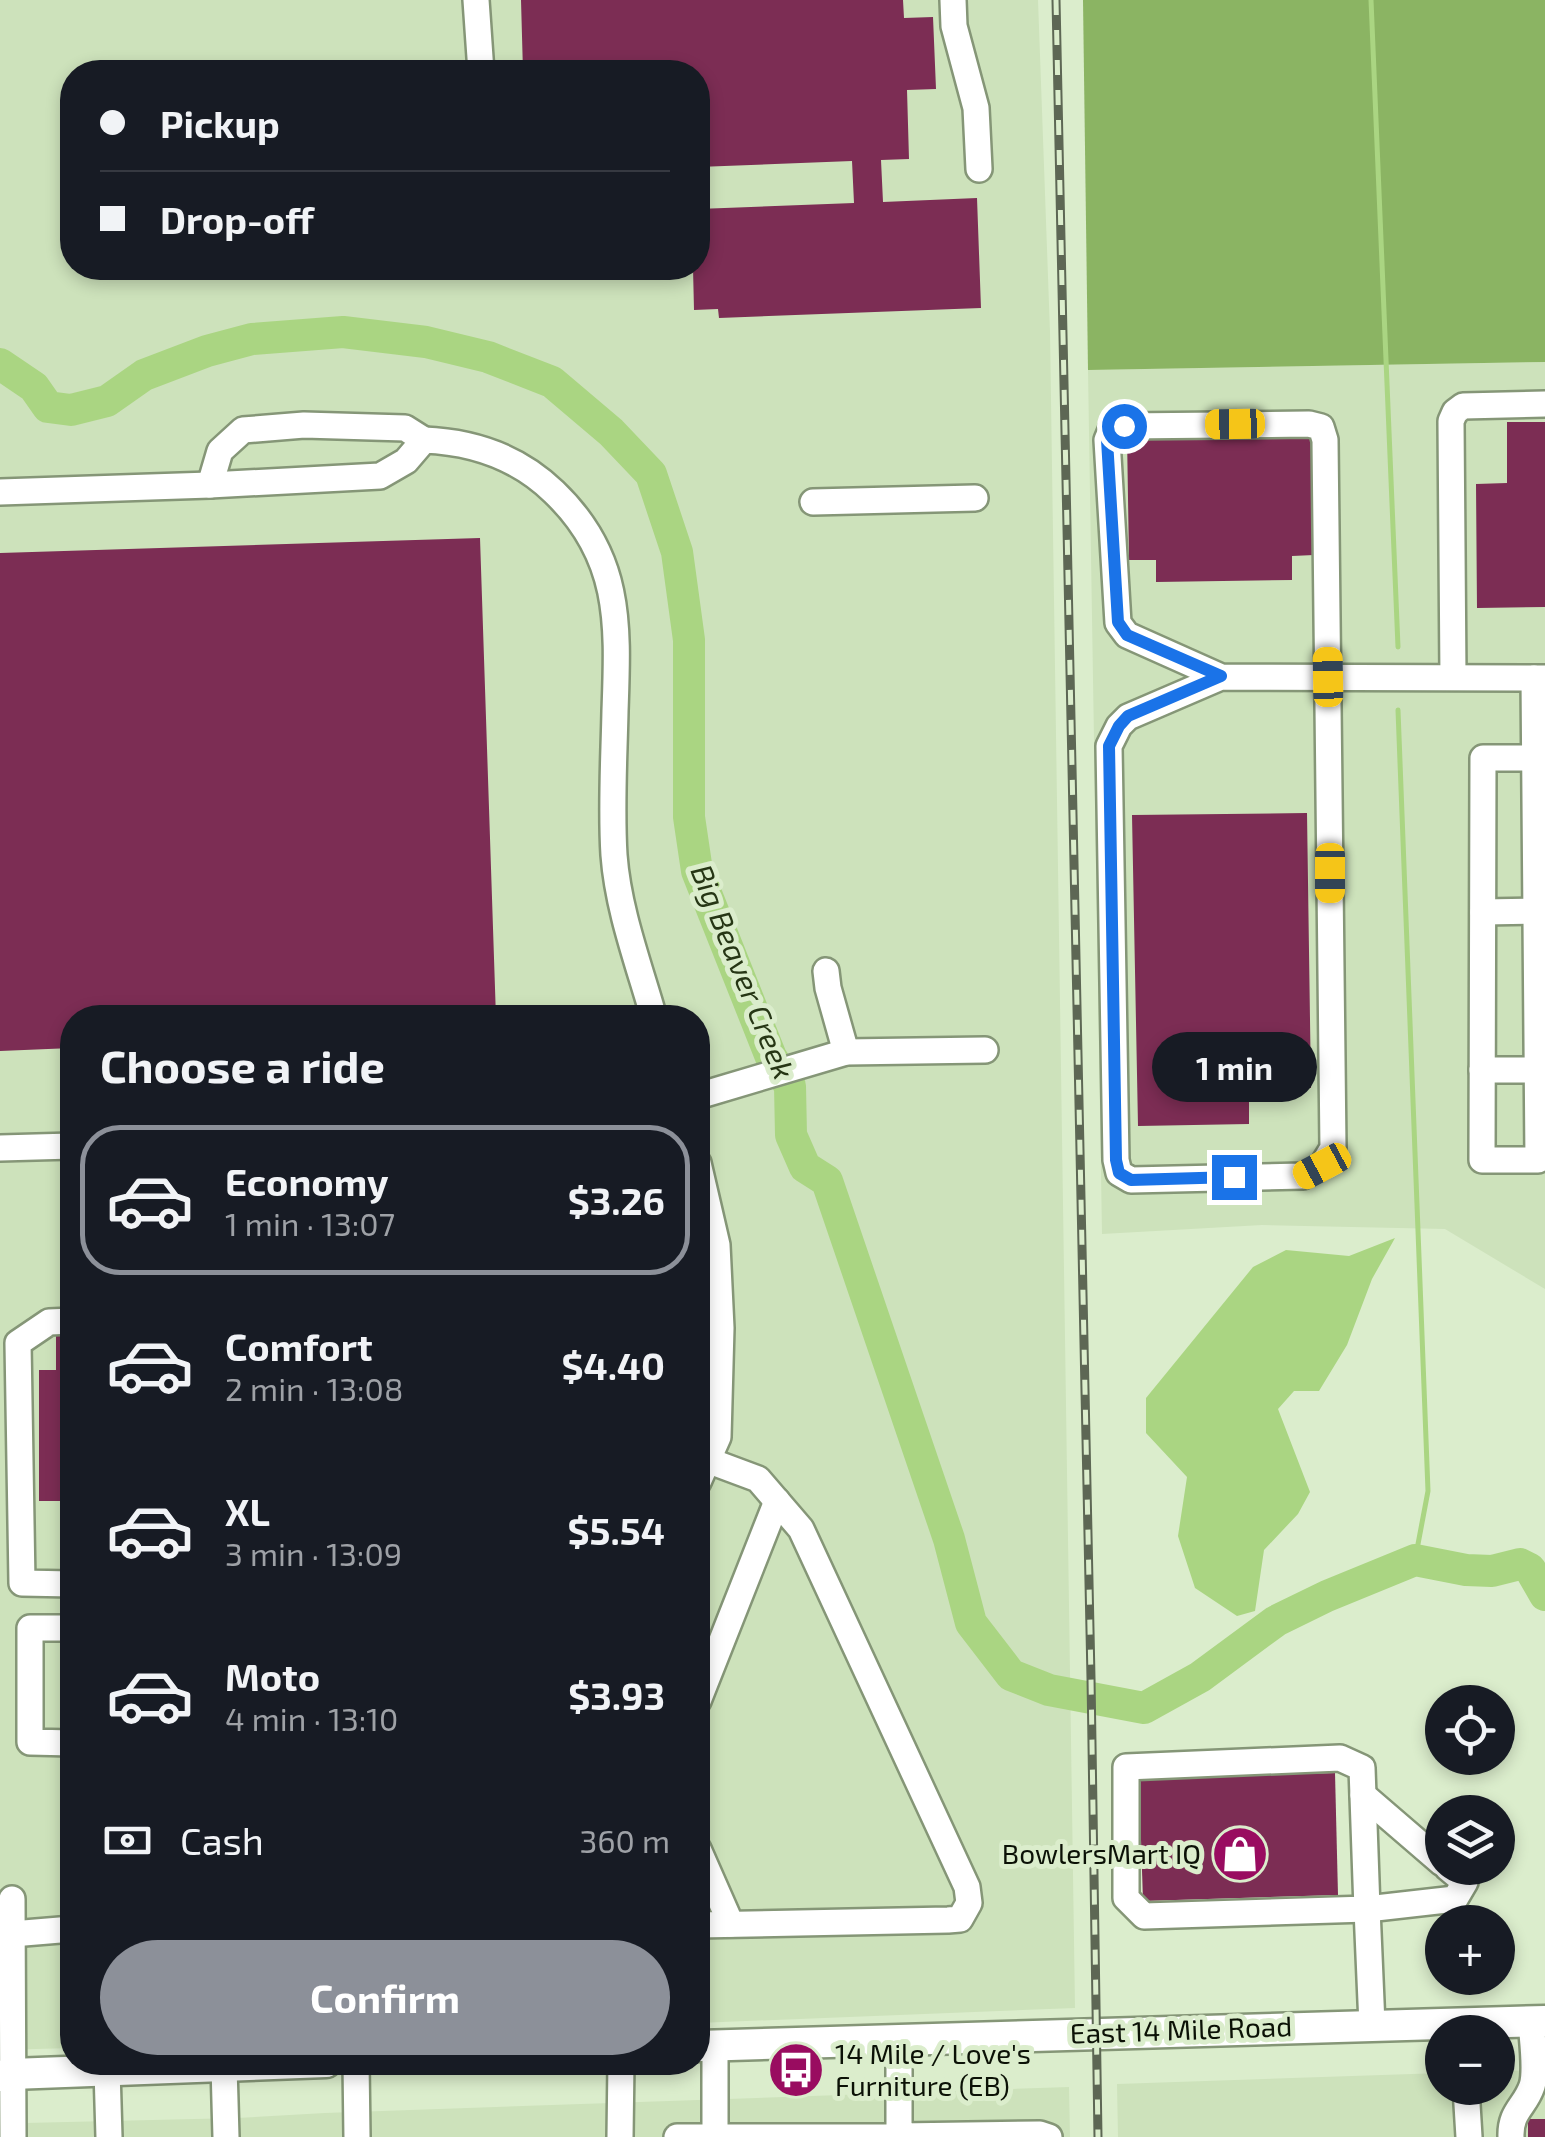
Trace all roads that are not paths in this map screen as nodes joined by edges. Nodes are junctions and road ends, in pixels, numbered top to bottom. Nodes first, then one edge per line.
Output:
1 (476, 0) edge
2 (953, 0) edge
3 (480, 60) edge
4 (979, 170) dead end
5 (1545, 404) edge
6 (424, 440) junction
7 (210, 486) junction
8 (0, 492) edge
9 (975, 498) dead end
10 (813, 502) dead end
11 (1221, 676) junction
12 (1328, 677) junction
13 (1454, 677) junction
14 (1540, 678) edge
15 (1540, 758) edge
16 (1536, 911) junction
17 (1483, 912) junction
18 (826, 971) dead end
19 (650, 1005) edge
20 (985, 1050) dead end
21 (846, 1052) junction
22 (1482, 1070) junction
23 (1537, 1070) junction
24 (710, 1092) edge
25 (60, 1146) edge
26 (0, 1148) edge
27 (710, 1218) edge
28 (60, 1321) edge
29 (710, 1454) edge
30 (710, 1472) edge
31 (777, 1500) junction
32 (60, 1584) edge
33 (60, 1628) edge
34 (710, 1670) edge
35 (60, 1743) edge
36 (1363, 1795) junction
37 (1425, 1848) edge
38 (710, 1876) edge
39 (1462, 1885) edge
40 (12, 1899) dead end
41 (1367, 1909) junction
42 (731, 1924) junction
43 (710, 1925) edge
44 (60, 1929) edge
45 (12, 1934) junction
46 (1538, 2021) edge
47 (1372, 2025) junction
48 (1425, 2026) edge
49 (898, 2040) junction
50 (710, 2046) edge
51 (60, 2072) edge
52 (6, 2075) edge
53 (107, 2075) edge
54 (224, 2075) edge
55 (356, 2075) edge
56 (621, 2075) edge
57 (709, 2075) edge
58 (1467, 2105) edge
59 (715, 2136) edge
60 (898, 2136) edge
61 (13, 2137) edge
62 (109, 2137) edge
63 (226, 2137) edge
64 (358, 2137) edge
65 (620, 2137) edge
66 (677, 2137) edge
67 (1048, 2137) edge
68 (1469, 2137) edge
69 (1511, 2137) edge

1 - 3 street
2 - 4 street
5 - 13 street
6 - 7 street
6 - 7 street
6 - 19 street
7 - 8 street
9 - 10 street
11 - 12 street
11 - 12 street
11 - 12 street
12 - 13 street
13 - 14 street
14 - 15 street
15 - 16 street
15 - 17 street
16 - 17 street
16 - 23 street
17 - 22 street
18 - 21 street
20 - 21 street
21 - 24 street
22 - 23 street
22 - 23 street
25 - 26 street
27 - 29 street
28 - 32 street
30 - 31 street
31 - 34 street
31 - 42 street
33 - 35 street
36 - 37 street
36 - 41 street
36 - 41 street
38 - 42 street
39 - 41 street
40 - 45 street
41 - 47 street
42 - 43 street
44 - 45 street
45 - 52 street
46 - 69 street
47 - 48 main road, East 14 Mile Road
47 - 49 main road, East 14 Mile Road
49 - 50 main road, East 14 Mile Road
49 - 60 street
51 - 52 main road
52 - 61 street
53 - 62 street
54 - 63 street
55 - 64 street
56 - 65 street
57 - 59 street
58 - 68 street
59 - 60 street
59 - 66 street
60 - 67 street

